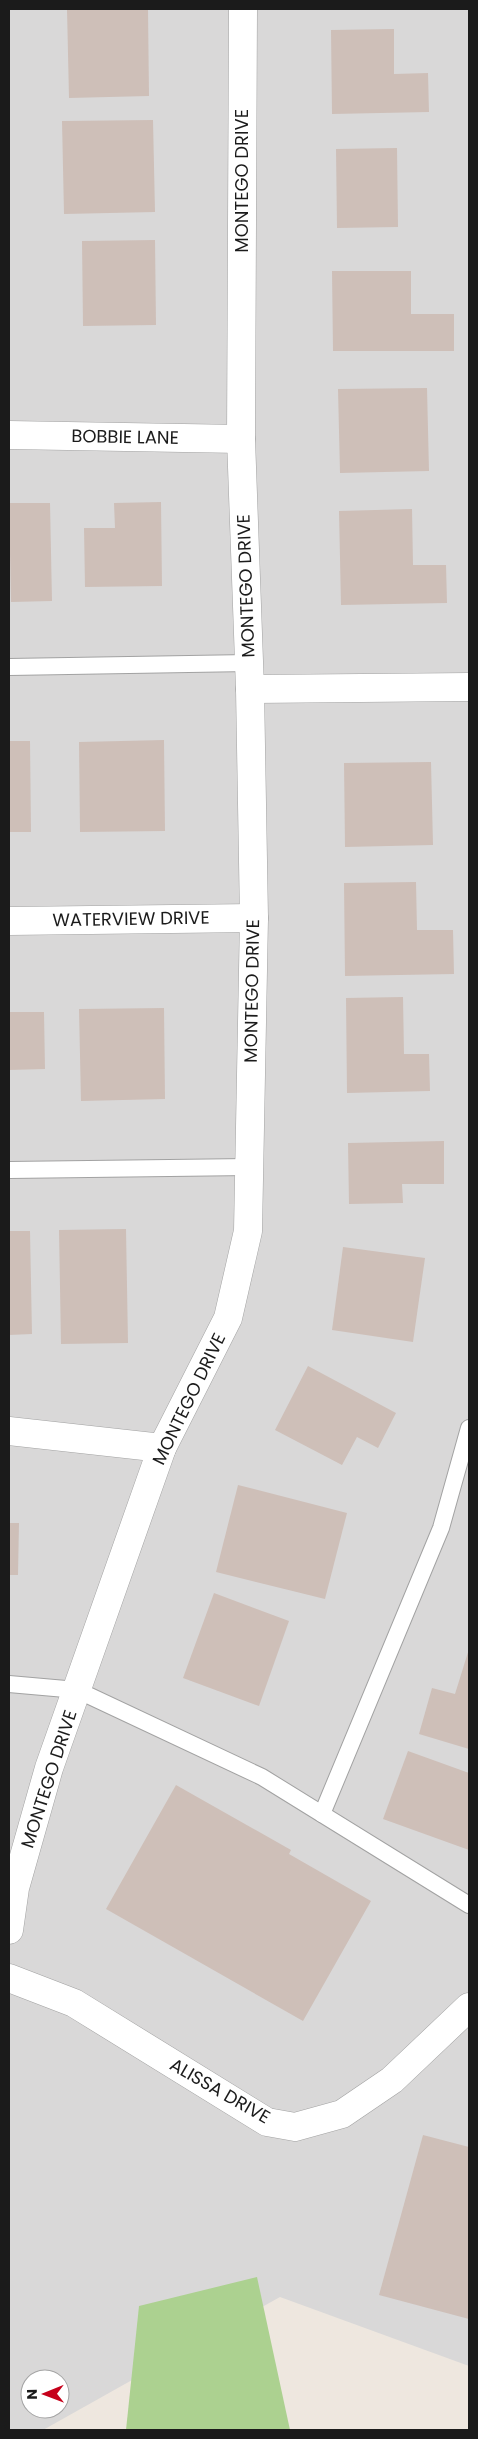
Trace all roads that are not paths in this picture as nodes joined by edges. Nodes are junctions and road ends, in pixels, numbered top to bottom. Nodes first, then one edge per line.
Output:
1 (243, 9) edge
2 (9, 435) edge
3 (241, 439) junction
4 (9, 667) edge
5 (249, 676) junction
6 (469, 687) edge
7 (254, 918) junction
8 (9, 921) edge
9 (249, 1167) junction
10 (9, 1170) edge
11 (469, 1428) edge
12 (9, 1431) edge
13 (162, 1448) junction
14 (9, 1684) edge
15 (77, 1690) junction
16 (322, 1814) junction
17 (469, 1905) edge
18 (9, 1930) edge
19 (9, 1978) edge
20 (469, 2007) edge

1 - 3 street, MONTEGO DRIVE
2 - 3 street, BOBBIE LANE
3 - 5 street, MONTEGO DRIVE
4 - 5 lane
5 - 6 street
5 - 7 street, MONTEGO DRIVE
7 - 8 street, WATERVIEW DRIVE
7 - 9 street, MONTEGO DRIVE
9 - 10 lane
9 - 13 street, MONTEGO DRIVE
11 - 16 lane
12 - 13 street
13 - 15 street, MONTEGO DRIVE
14 - 15 lane
15 - 16 lane
15 - 18 street, MONTEGO DRIVE
16 - 17 lane
19 - 20 street, ALISSA DRIVE

